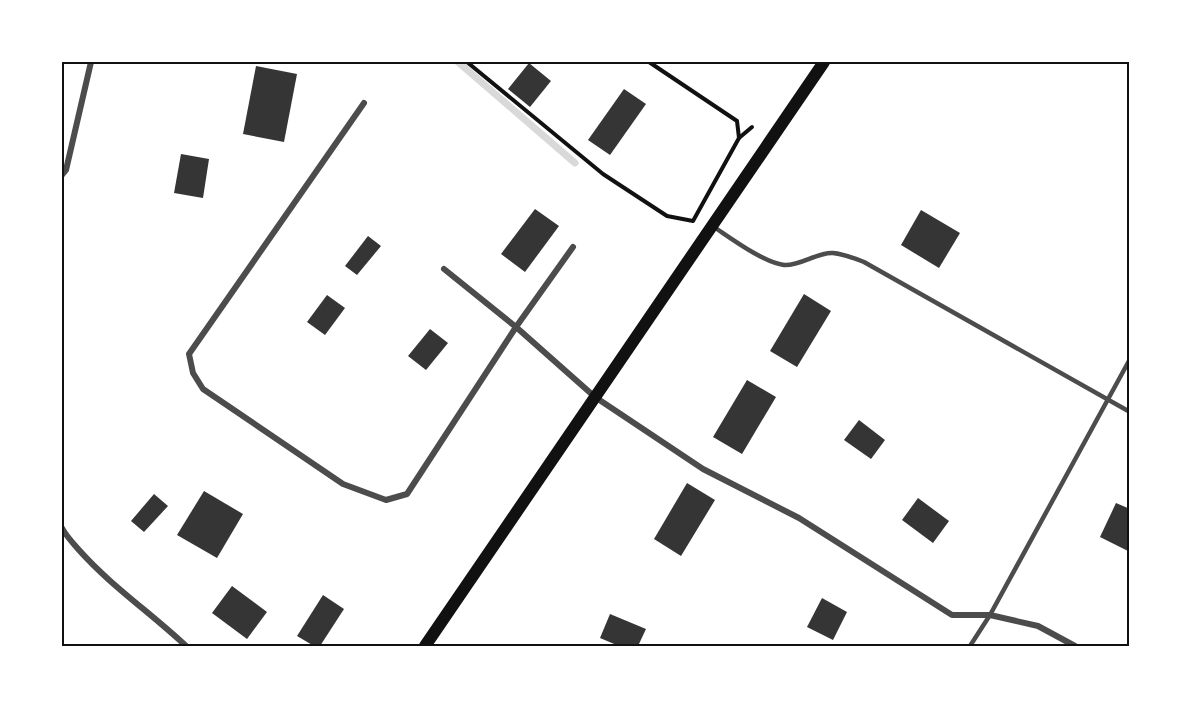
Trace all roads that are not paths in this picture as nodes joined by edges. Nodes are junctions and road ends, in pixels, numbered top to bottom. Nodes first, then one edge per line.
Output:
1 (91, 62) edge
2 (824, 62) edge
3 (364, 103) dead end
4 (63, 171) edge
5 (712, 226) junction
6 (573, 247) dead end
7 (444, 269) dead end
8 (516, 327) junction
9 (1130, 359) edge
10 (595, 397) junction
11 (1107, 399) junction
12 (1130, 412) edge
13 (62, 528) edge
14 (990, 615) junction
15 (186, 646) edge
16 (425, 646) edge
17 (970, 646) edge
18 (1075, 646) edge

1 - 4 street
2 - 5 main road
3 - 8 street
5 - 10 main road
5 - 11 lane
6 - 8 street
7 - 8 street
8 - 10 street
9 - 11 lane
10 - 14 street
10 - 16 main road
11 - 12 lane
11 - 14 lane
13 - 15 street
14 - 17 lane
14 - 18 street

